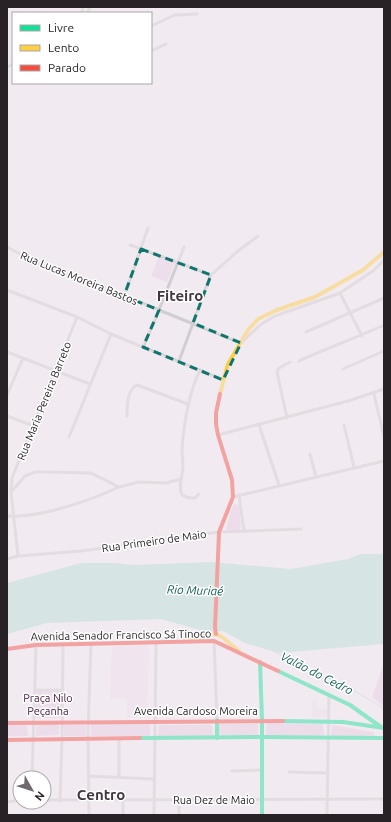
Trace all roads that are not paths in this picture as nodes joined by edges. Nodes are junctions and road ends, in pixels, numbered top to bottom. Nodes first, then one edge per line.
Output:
1 (197, 14) dead end
2 (152, 26) edge
3 (166, 44) dead end
4 (152, 51) edge
5 (148, 228) dead end
6 (258, 236) dead end
7 (130, 245) dead end
8 (7, 247) edge
9 (184, 247) dead end
10 (141, 249) junction
11 (384, 252) edge
12 (384, 260) edge
13 (178, 262) junction
14 (211, 275) junction
15 (7, 290) edge
16 (340, 293) junction
17 (124, 296) junction
18 (384, 298) edge
19 (159, 310) junction
20 (351, 312) junction
21 (78, 317) junction
22 (193, 323) junction
23 (384, 325) edge
24 (306, 332) dead end
25 (112, 334) junction
26 (362, 336) junction
27 (241, 343) junction
28 (143, 347) junction
29 (384, 351) edge
30 (7, 352) edge
31 (23, 358) junction
32 (179, 361) junction
33 (299, 361) dead end
34 (290, 362) dead end
35 (343, 368) dead end
36 (200, 370) junction
37 (56, 371) junction
38 (223, 380) junction
39 (90, 384) junction
40 (384, 389) edge
41 (374, 394) junction
42 (7, 395) edge
43 (188, 404) junction
44 (7, 416) edge
45 (127, 416) dead end
46 (287, 418) junction
47 (260, 425) junction
48 (344, 425) dead end
49 (34, 426) junction
50 (218, 435) junction
51 (69, 437) dead end
52 (384, 437) edge
53 (310, 454) dead end
54 (384, 461) edge
55 (354, 467) junction
56 (7, 476) edge
57 (316, 477) junction
58 (12, 478) junction
59 (181, 479) junction
60 (279, 486) junction
61 (119, 487) junction
62 (11, 492) junction
63 (199, 494) dead end
64 (239, 495) junction
65 (232, 497) junction
66 (7, 516) edge
67 (14, 517) junction
68 (301, 529) dead end
69 (244, 531) junction
70 (219, 532) junction
71 (18, 556) junction
72 (7, 559) edge
73 (216, 634) junction
74 (214, 641) junction
75 (182, 642) junction
76 (156, 643) junction
77 (91, 644) junction
78 (36, 645) junction
79 (64, 645) junction
80 (7, 649) edge
81 (243, 654) junction
82 (260, 662) junction
83 (35, 690) junction
84 (63, 690) junction
85 (328, 695) junction
86 (217, 720) junction
87 (262, 720) junction
88 (62, 721) junction
89 (88, 721) junction
90 (154, 721) junction
91 (329, 721) junction
92 (34, 722) junction
93 (7, 723) edge
94 (383, 728) edge
95 (262, 737) junction
96 (217, 738) junction
97 (329, 738) junction
98 (384, 738) edge
99 (62, 739) junction
100 (88, 739) junction
101 (154, 739) junction
102 (7, 740) edge
103 (34, 740) junction
104 (119, 740) junction
105 (32, 770) edge
106 (262, 770) junction
107 (232, 771) dead end
108 (289, 772) dead end
109 (328, 773) junction
110 (88, 776) junction
111 (119, 777) junction
112 (154, 778) junction
113 (384, 799) edge
114 (52, 800) edge
115 (123, 800) junction
116 (154, 800) junction
117 (179, 800) junction
118 (262, 800) junction
119 (327, 800) junction
120 (60, 801) junction
121 (88, 801) junction
122 (88, 815) edge
123 (123, 815) edge
124 (154, 815) edge
125 (179, 815) edge
126 (262, 815) edge
127 (327, 815) edge

1 - 2 street
3 - 4 street
5 - 10 street
6 - 14 street
7 - 10 street
8 - 17 street, Rua Lucas Moreira Bastos
9 - 13 street
10 - 13 street
10 - 17 street
11 - 27 main road
12 - 16 street
13 - 14 street
13 - 19 street
14 - 22 street
15 - 21 street
16 - 20 street
16 - 27 street
17 - 19 street, Rua Lucas Moreira Bastos
18 - 20 street
19 - 22 street, Rua Lucas Moreira Bastos
19 - 28 street
20 - 24 street
20 - 26 street
21 - 25 street
21 - 37 street, Rua Maria Pereira Barreto
22 - 27 street, Rua Lucas Moreira Bastos
22 - 32 street
23 - 26 street
25 - 28 street
25 - 39 street
26 - 33 street
27 - 38 main road
28 - 32 street
29 - 35 street
30 - 31 street
31 - 37 street
31 - 42 street
32 - 36 street
34 - 46 street
36 - 38 street
36 - 43 street
37 - 39 street
37 - 49 street, Rua Maria Pereira Barreto
38 - 50 main road
39 - 51 street
40 - 41 street
41 - 46 street
41 - 52 street
43 - 45 street
43 - 59 street
44 - 49 street
46 - 47 street
47 - 50 street
47 - 60 street
48 - 55 street
49 - 58 street, Rua Maria Pereira Barreto
50 - 65 main road
53 - 57 street
54 - 55 street
55 - 57 street
56 - 58 street
57 - 60 street
58 - 62 street, Rua Maria Pereira Barreto
59 - 61 street
59 - 63 street
60 - 64 street
61 - 62 street
61 - 67 street
62 - 67 street, Rua Maria Pereira Barreto
64 - 65 street
64 - 69 street
65 - 70 main road
66 - 67 street
67 - 71 street, Rua Maria Pereira Barreto
68 - 69 street, Rua Primeiro de Maio
69 - 70 street, Rua Primeiro de Maio
70 - 71 street, Rua Primeiro de Maio
70 - 73 main road
71 - 72 street, Rua Primeiro de Maio
73 - 75 main road
73 - 81 main road
74 - 75 main road, Avenida Senador Francisco Sá Tinoco
74 - 81 main road, Avenida Senador Francisco Sá Tinoco
74 - 86 street
75 - 76 main road, Avenida Senador Francisco Sá Tinoco
76 - 77 main road, Avenida Senador Francisco Sá Tinoco
76 - 90 street
77 - 79 main road, Avenida Senador Francisco Sá Tinoco
77 - 89 street
78 - 79 main road, Avenida Senador Francisco Sá Tinoco
78 - 80 main road, Avenida Senador Francisco Sá Tinoco
78 - 83 street
79 - 84 street
81 - 82 main road, Avenida Senador Francisco Sá Tinoco
82 - 85 main road, Avenida Senador Francisco Sá Tinoco
82 - 87 main road
83 - 84 street
83 - 92 street
84 - 88 street
85 - 91 street
85 - 94 main road, Avenida Senador Francisco Sá Tinoco
86 - 87 main road, Avenida Cardoso Moreira
86 - 90 main road, Avenida Cardoso Moreira
86 - 96 main road
87 - 91 main road, Avenida Cardoso Moreira
87 - 95 main road
88 - 89 main road, Avenida Cardoso Moreira
88 - 92 main road, Avenida Cardoso Moreira
88 - 99 street
89 - 90 main road, Avenida Cardoso Moreira
89 - 100 street
90 - 101 street
91 - 94 main road, Avenida Cardoso Moreira
91 - 97 street
92 - 93 main road, Avenida Cardoso Moreira
92 - 103 street
95 - 96 main road
95 - 97 main road
95 - 106 main road
96 - 101 main road
97 - 98 main road
97 - 109 street
99 - 100 main road
99 - 103 main road
99 - 120 street
100 - 104 main road
100 - 110 street
101 - 104 main road
101 - 112 street
102 - 103 main road
103 - 105 street
104 - 111 street
106 - 107 street
106 - 118 main road
108 - 109 street
109 - 119 street
110 - 111 street
110 - 121 street
111 - 112 street
112 - 116 street
113 - 119 street, Rua Dez de Maio
114 - 120 street, Rua Dez de Maio
115 - 116 street, Rua Dez de Maio
115 - 121 street, Rua Dez de Maio
115 - 123 street
116 - 117 street, Rua Dez de Maio
116 - 124 street
117 - 118 street, Rua Dez de Maio
117 - 125 street
118 - 119 street, Rua Dez de Maio
118 - 126 main road
119 - 127 street
120 - 121 street, Rua Dez de Maio
121 - 122 street

